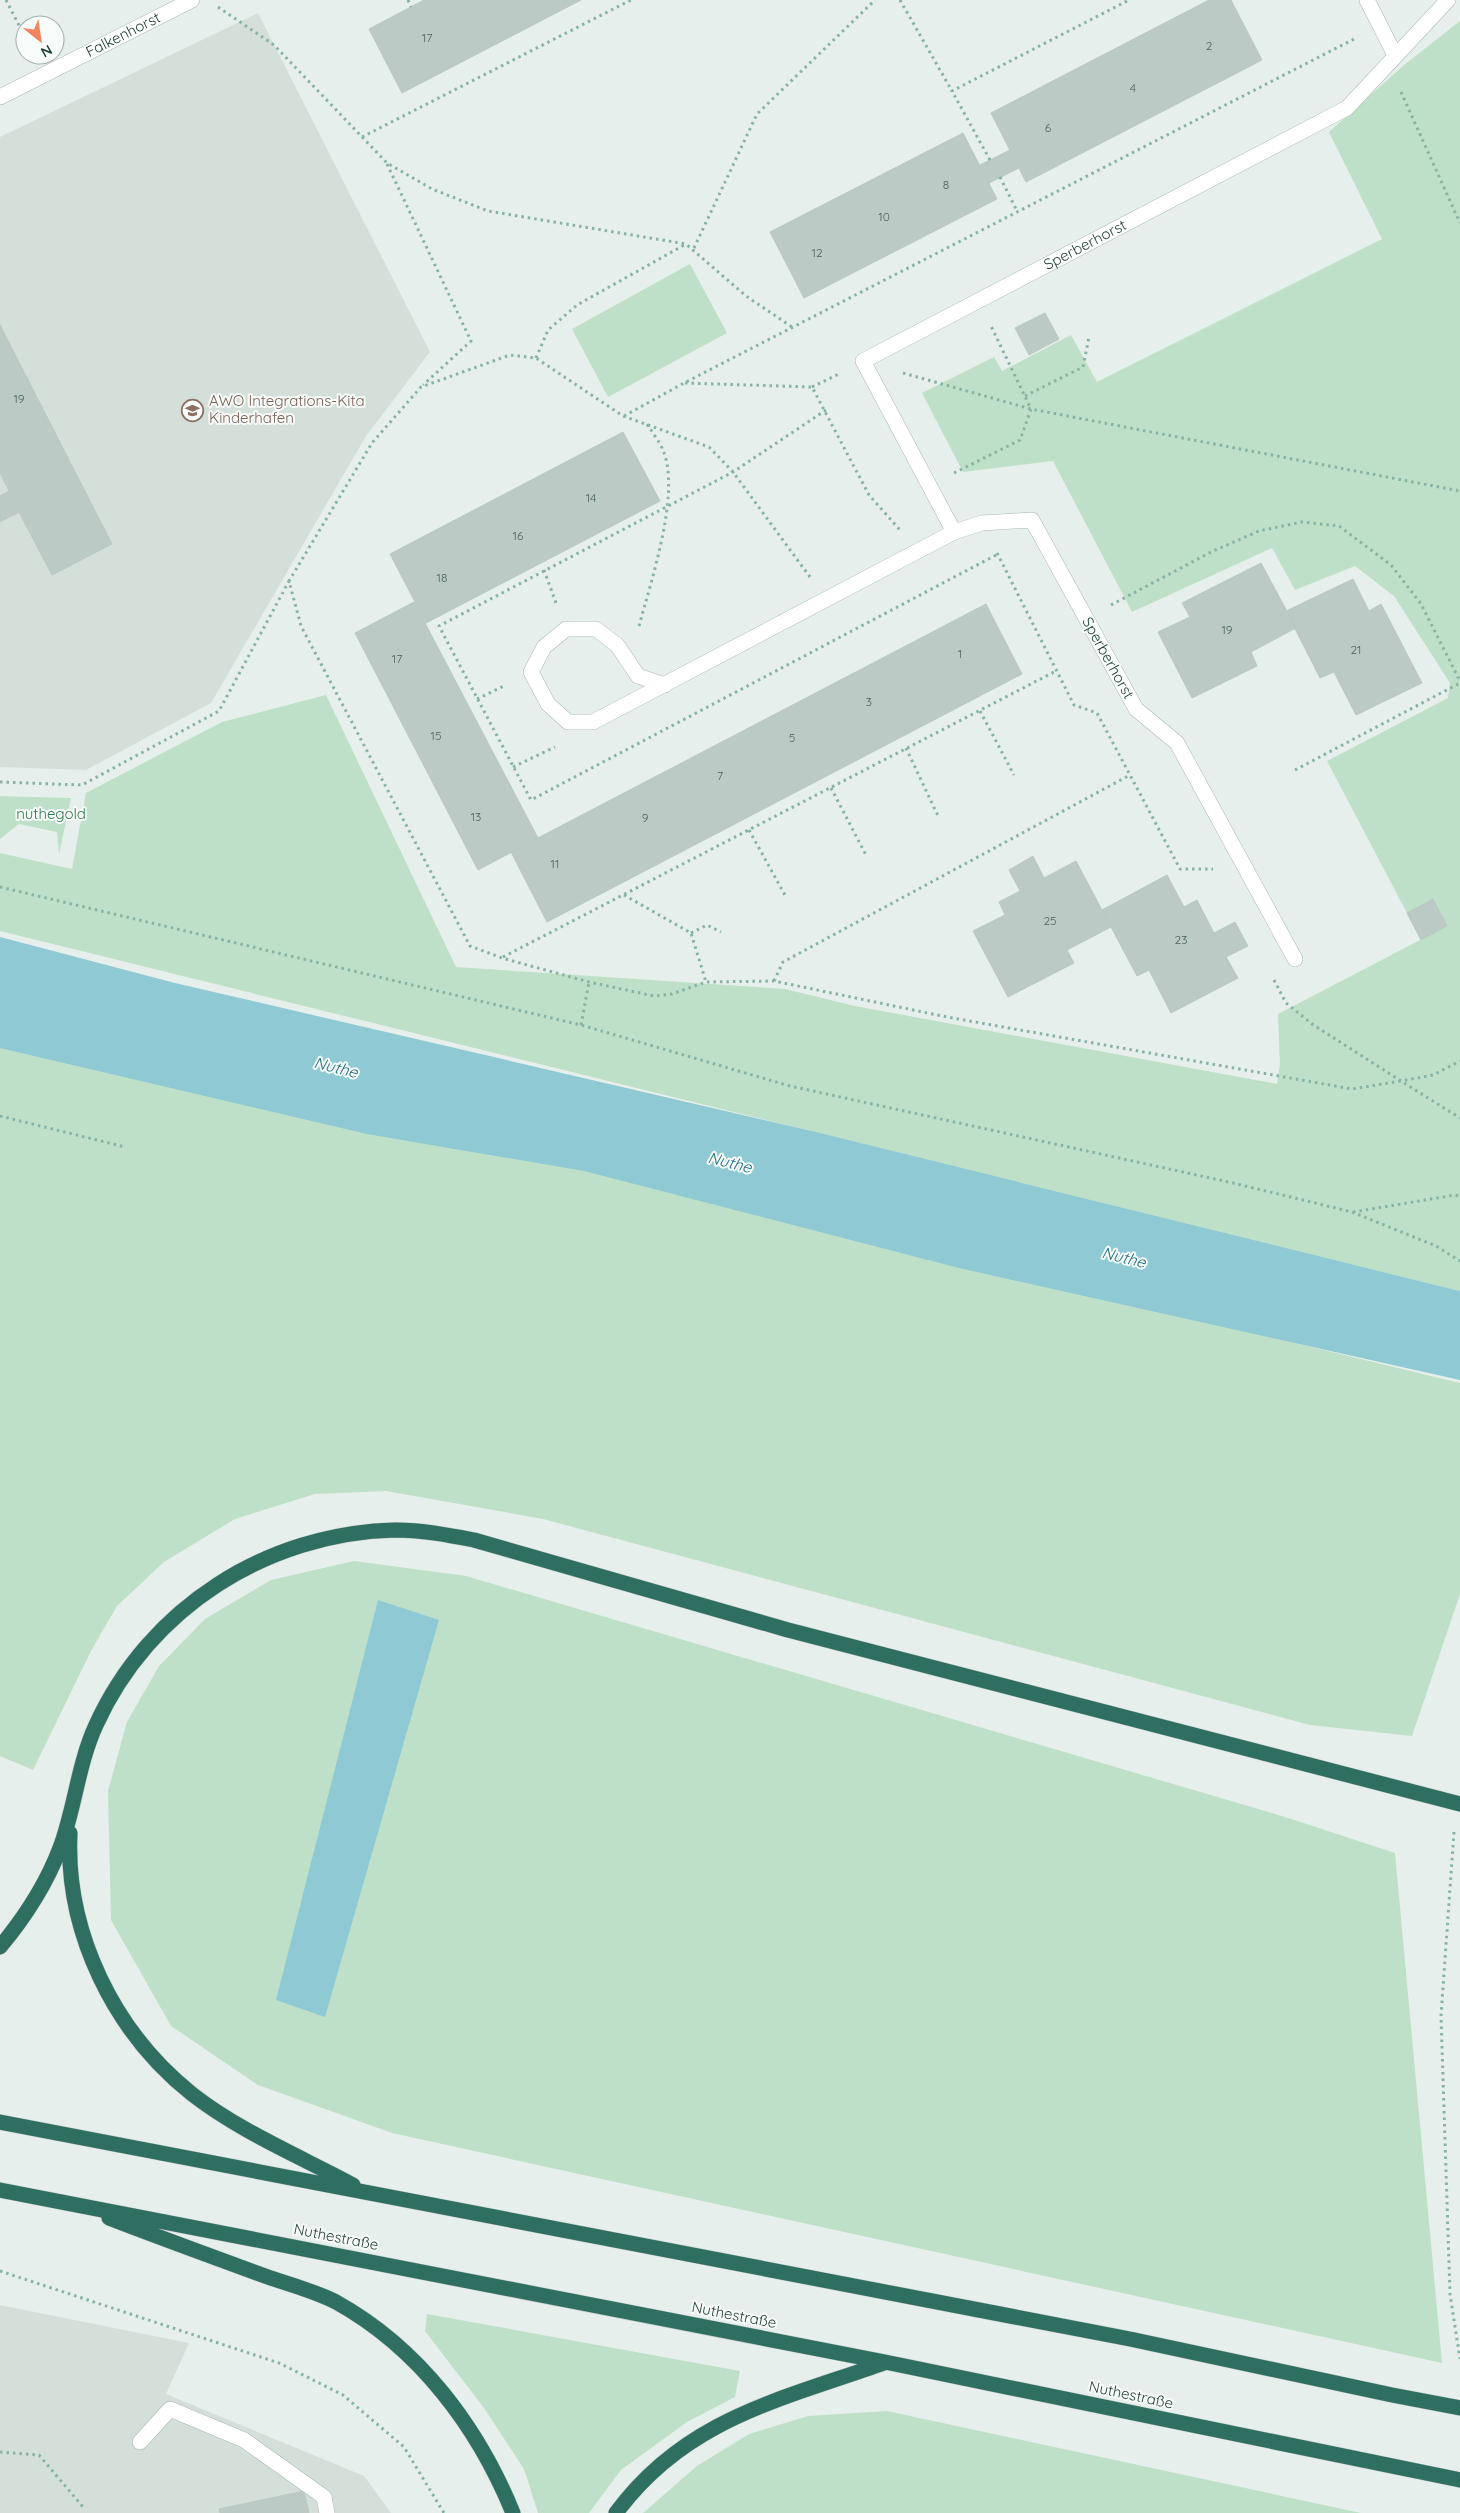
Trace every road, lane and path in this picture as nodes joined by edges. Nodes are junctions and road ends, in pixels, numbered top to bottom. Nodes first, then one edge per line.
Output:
1 (6, 0) edge
2 (192, 0) edge
3 (408, 0) edge
4 (631, 0) edge
5 (875, 0) edge
6 (900, 0) edge
7 (1129, 0) edge
8 (1367, 0) edge
9 (1448, 0) edge
10 (215, 5) dead end
11 (411, 7) dead end
12 (15, 18) edge
13 (1356, 38) dead end
14 (1391, 59) junction
15 (952, 91) junction
16 (0, 97) edge
17 (362, 137) junction
18 (990, 160) dead end
19 (387, 163) junction
20 (1000, 177) dead end
21 (1017, 211) junction
22 (1460, 223) edge
23 (686, 244) junction
24 (694, 248) junction
25 (979, 301) junction
26 (792, 327) junction
27 (1089, 337) dead end
28 (536, 358) junction
29 (863, 362) junction
30 (684, 382) junction
31 (421, 387) junction
32 (812, 387) junction
33 (1025, 396) junction
34 (1031, 409) junction
35 (826, 410) junction
36 (624, 416) junction
37 (647, 423) junction
38 (733, 472) junction
39 (929, 485) junction
40 (1460, 491) edge
41 (667, 508) junction
42 (982, 523) junction
43 (954, 532) junction
44 (919, 550) junction
45 (998, 554) junction
46 (544, 570) junction
47 (289, 581) junction
48 (826, 600) junction
49 (1086, 618) junction
50 (566, 629) junction
51 (629, 662) junction
52 (1056, 671) junction
53 (1460, 682) edge
54 (665, 685) junction
55 (980, 710) junction
56 (568, 722) junction
57 (906, 748) junction
58 (513, 767) junction
59 (1295, 770) dead end
60 (1014, 775) dead end
61 (1130, 775) junction
62 (0, 782) edge
63 (831, 788) junction
64 (938, 816) dead end
65 (749, 830) junction
66 (866, 855) dead end
67 (1218, 877) dead end
68 (0, 887) edge
69 (624, 895) junction
70 (786, 897) dead end
71 (720, 932) dead end
72 (690, 933) junction
73 (502, 958) junction
74 (1295, 959) dead end
75 (1272, 978) dead end
76 (774, 981) junction
77 (589, 982) junction
78 (706, 982) junction
79 (581, 1025) junction
80 (1460, 1060) edge
81 (1401, 1081) junction
82 (0, 1116) edge
83 (1460, 1118) edge
84 (125, 1147) dead end
85 (1460, 1197) edge
86 (1352, 1212) junction
87 (1460, 1261) edge
88 (1458, 1804) edge
89 (71, 1809) junction
90 (0, 1948) edge
91 (0, 2122) edge
92 (0, 2190) edge
93 (366, 2192) junction
94 (65, 2202) junction
95 (0, 2272) edge
96 (1460, 2359) edge
97 (885, 2362) junction
98 (1460, 2408) edge
99 (140, 2442) dead end
100 (0, 2452) edge
101 (1460, 2480) edge
102 (84, 2507) dead end
103 (327, 2513) edge
104 (444, 2513) edge
105 (513, 2513) edge
106 (616, 2513) edge

1 - 12 path
2 - 16 street, Falkenhorst
3 - 11 path
4 - 17 path
5 - 24 path
6 - 15 path
7 - 15 path
8 - 14 street
9 - 14 street, Sperberhorst
10 - 17 path
13 - 21 path
14 - 22 path
14 - 25 street, Sperberhorst
15 - 18 path
17 - 19 path
19 - 23 path
19 - 31 path
20 - 21 path
21 - 26 path
23 - 24 path
23 - 28 path
24 - 26 path
25 - 29 street, Sperberhorst
25 - 33 path
26 - 30 path
27 - 33 path
28 - 31 path
28 - 36 path
29 - 32 path
29 - 34 path
29 - 39 street
30 - 32 path
30 - 36 path
31 - 47 path
32 - 35 path
33 - 34 path
34 - 39 path
34 - 40 path
35 - 38 path
35 - 44 path
36 - 37 path
37 - 38 path
37 - 41 path
38 - 41 path
38 - 48 path
39 - 43 street
41 - 46 path
41 - 51 path
42 - 43 street, Sperberhorst
42 - 45 path
42 - 49 street, Sperberhorst
43 - 44 street, Sperberhorst
44 - 48 street, Sperberhorst
45 - 52 path
45 - 58 path
46 - 50 path
46 - 58 path
47 - 62 path
47 - 73 path
48 - 54 street, Sperberhorst
49 - 53 path
49 - 74 street, Sperberhorst
50 - 51 street
50 - 56 street
51 - 54 street
52 - 55 path
52 - 61 path
53 - 59 path
54 - 56 street, Sperberhorst
55 - 57 path
55 - 60 path
56 - 58 path
57 - 63 path
57 - 64 path
61 - 67 path
61 - 76 path
63 - 65 path
63 - 66 path
65 - 69 path
65 - 70 path
68 - 79 path
69 - 72 path
69 - 73 path
71 - 72 path
72 - 78 path
73 - 77 path
75 - 81 path
76 - 78 path
76 - 81 path
77 - 78 path
77 - 79 path
79 - 86 path
80 - 81 path
81 - 83 path
82 - 84 path
85 - 86 path
86 - 87 path
88 - 89 highway
88 - 96 path
89 - 90 highway
89 - 93 highway
91 - 93 highway
92 - 94 highway, Nuthestraße
93 - 98 highway
94 - 97 highway, Nuthestraße
94 - 105 highway
95 - 104 path
97 - 101 highway, Nuthestraße
97 - 106 highway
99 - 103 street
100 - 102 path

